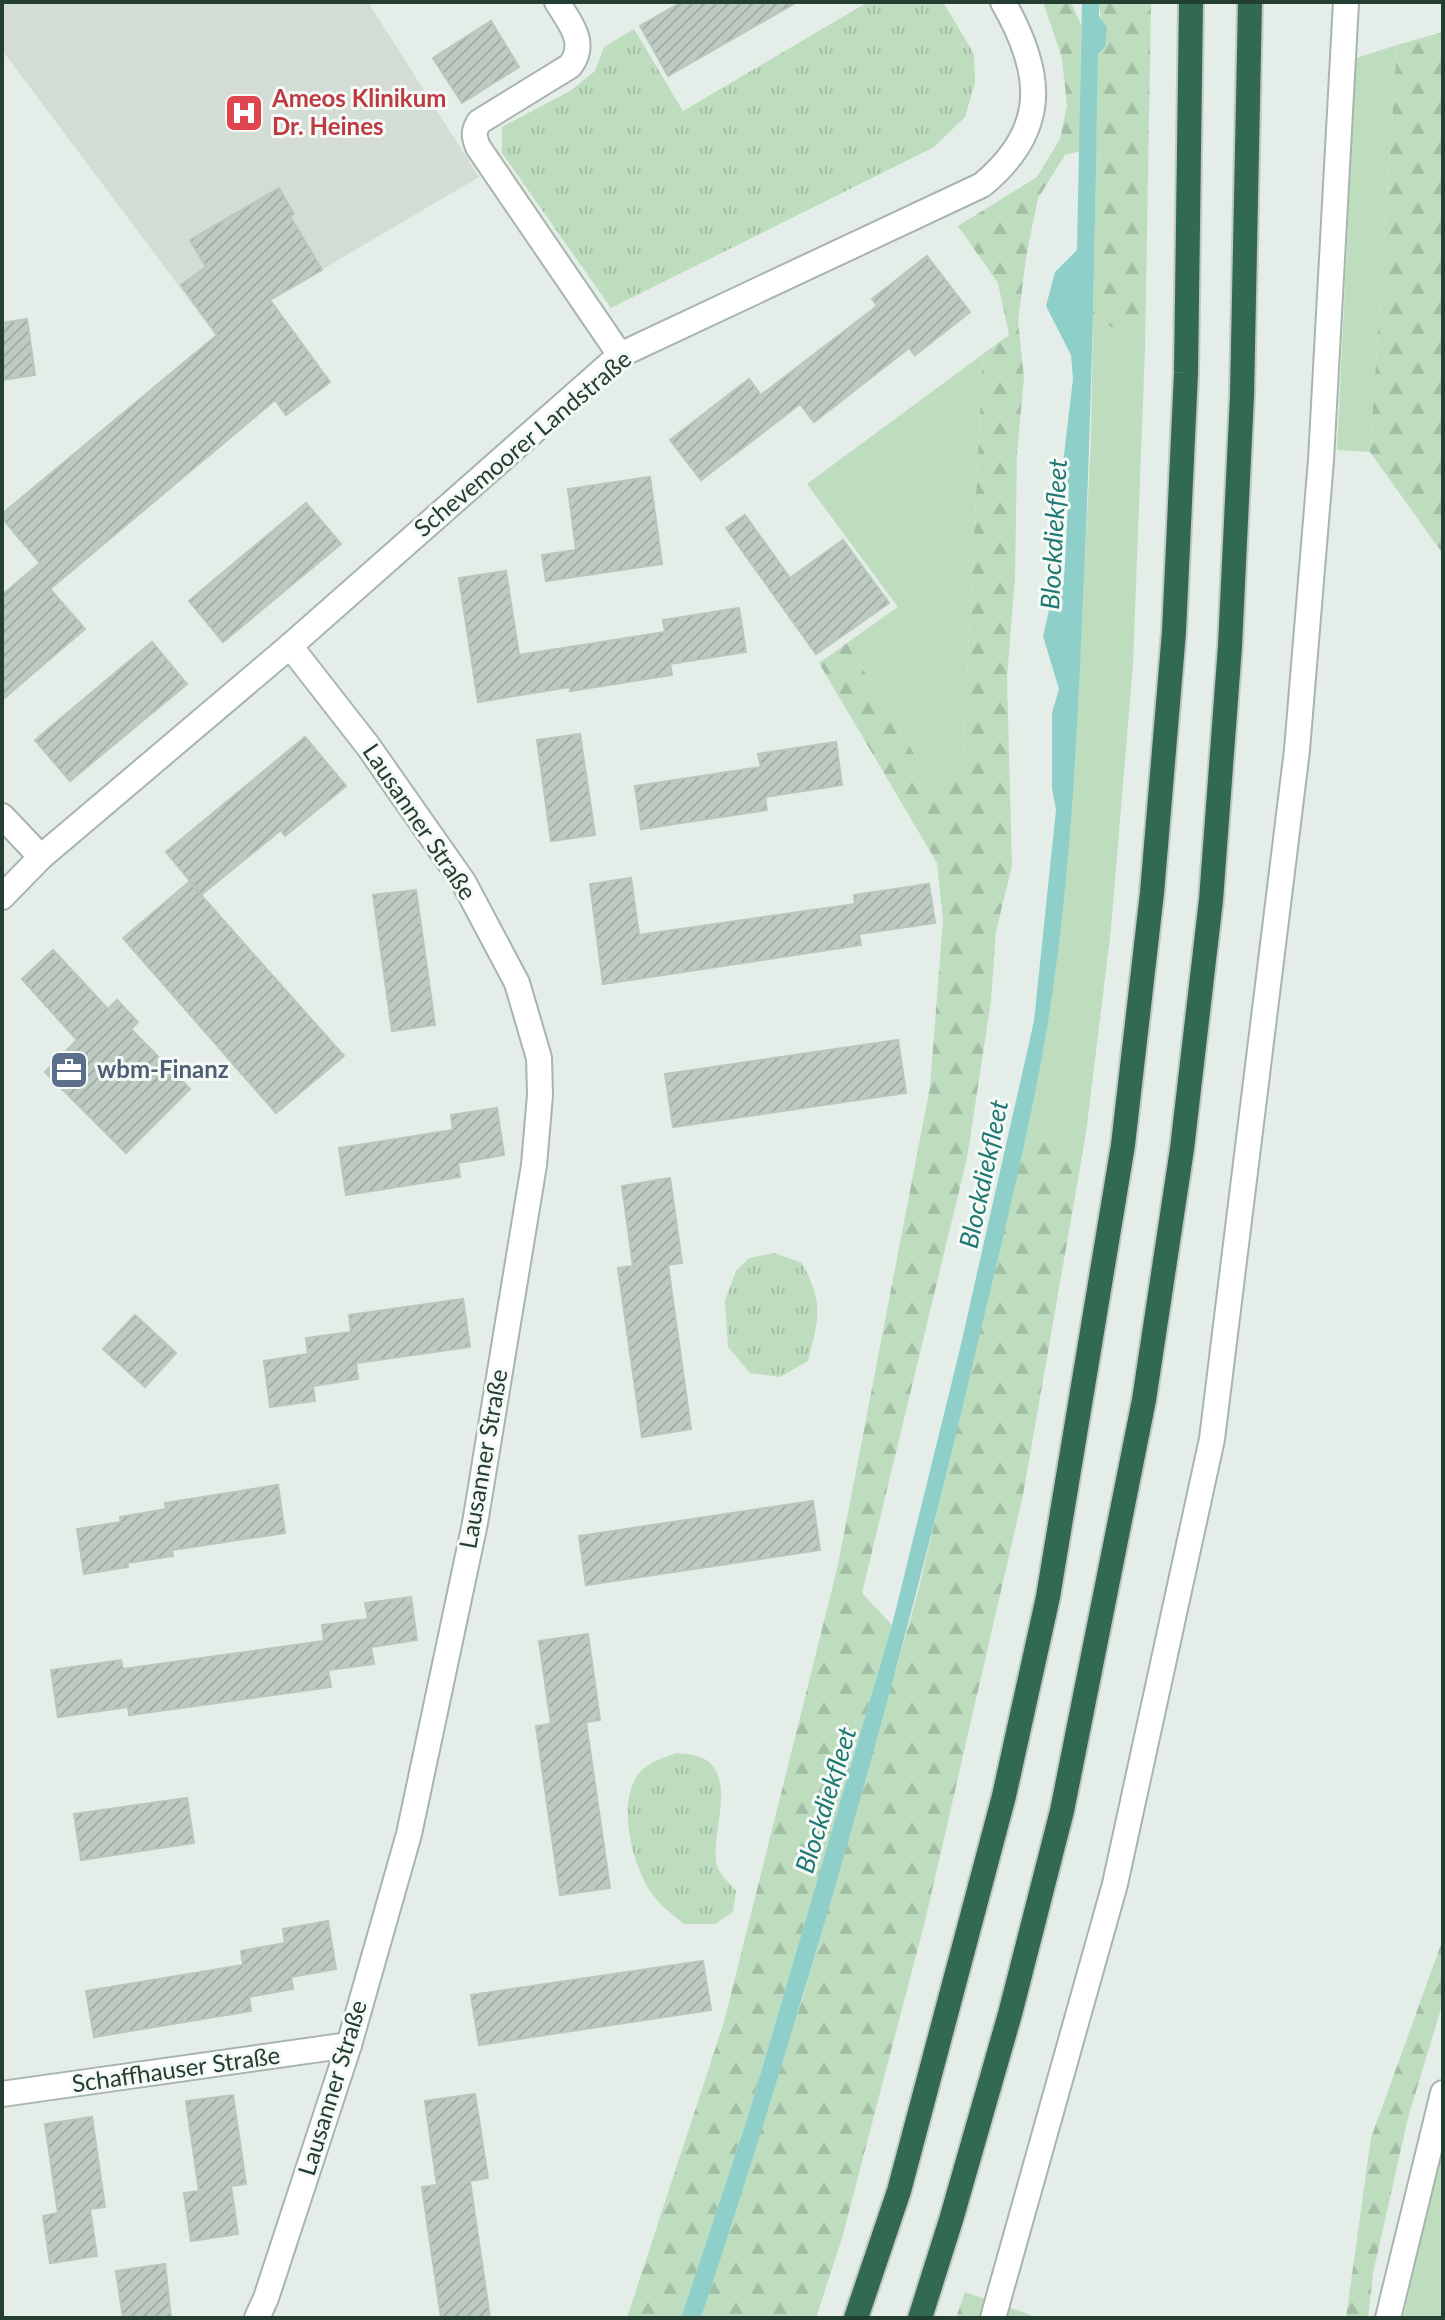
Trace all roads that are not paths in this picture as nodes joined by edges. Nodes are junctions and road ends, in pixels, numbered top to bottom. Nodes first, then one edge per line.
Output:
1 (557, 2) edge
2 (1003, 2) edge
3 (1191, 2) edge
4 (1250, 2) edge
5 (1346, 2) edge
6 (620, 355) junction
7 (290, 646) junction
8 (2, 816) edge
9 (41, 857) junction
10 (2, 897) edge
11 (349, 2045) junction
12 (1443, 2093) edge
13 (2, 2094) edge
14 (257, 2318) edge
15 (856, 2318) edge
16 (920, 2318) edge
17 (993, 2318) edge
18 (1388, 2318) edge

1 - 6 street
2 - 6 street, Schevemoorer Landstraße
3 - 15 highway
4 - 16 highway
5 - 17 street
6 - 7 street, Schevemoorer Landstraße
7 - 9 street, Schevemoorer Landstraße
7 - 11 street, Lausanner Straße
8 - 9 street
9 - 10 street, Schevemoorer Landstraße
11 - 13 street, Schaffhauser Straße
11 - 14 street, Lausanner Straße
12 - 18 street

